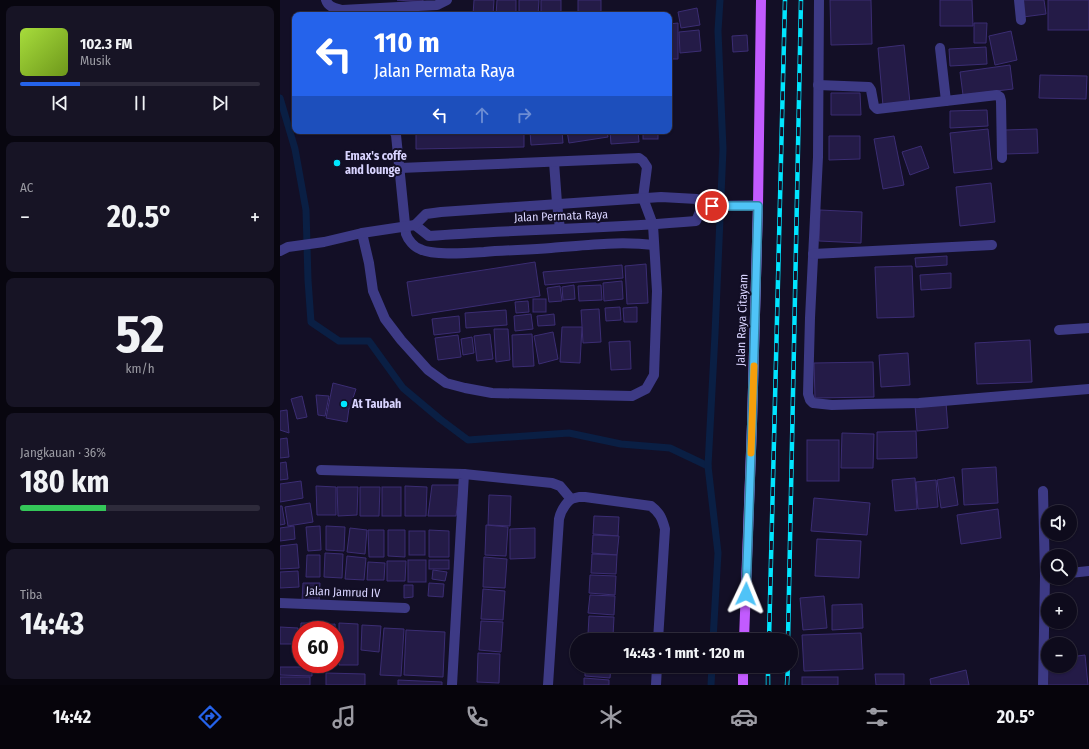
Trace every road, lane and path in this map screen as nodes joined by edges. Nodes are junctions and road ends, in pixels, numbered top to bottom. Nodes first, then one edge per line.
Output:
1 (326, 0) edge
2 (447, 0) edge
3 (761, 0) edge
4 (819, 0) edge
5 (1019, 0) edge
6 (1021, 20) dead end
7 (940, 48) dead end
8 (818, 85) junction
9 (946, 100) junction
10 (396, 134) edge
11 (1002, 158) dead end
12 (554, 162) junction
13 (400, 168) junction
14 (643, 198) junction
15 (557, 203) junction
16 (707, 206) junction
17 (758, 206) junction
18 (415, 225) junction
19 (653, 225) junction
20 (405, 228) junction
21 (560, 230) junction
22 (362, 233) junction
23 (654, 245) junction
24 (992, 245) dead end
25 (284, 249) edge
26 (813, 254) junction
27 (1089, 328) edge
28 (1059, 330) dead end
29 (1089, 389) edge
30 (321, 470) dead end
31 (464, 474) junction
32 (1043, 490) dead end
33 (571, 499) junction
34 (1045, 549) edge
35 (1089, 571) edge
36 (1077, 572) edge
37 (1046, 585) edge
38 (280, 603) edge
39 (405, 608) dead end
40 (658, 633) edge
41 (744, 633) edge
42 (657, 673) edge
43 (743, 673) edge
44 (452, 685) edge
45 (548, 685) edge
46 (656, 685) edge
47 (742, 685) edge
48 (1042, 685) edge

1 - 2 street
3 - 17 main road, Jalan Raya Citayam
4 - 8 street
5 - 6 street
7 - 9 street
8 - 9 street
8 - 26 street
9 - 11 street
10 - 13 street
12 - 13 street
12 - 14 street
12 - 15 street
13 - 20 street
14 - 15 street, Jalan Permata Raya
14 - 16 street, Jalan Permata Raya
14 - 19 street
15 - 18 street, Jalan Permata Raya
15 - 21 street
16 - 17 street, Jalan Permata Raya
16 - 19 street, Jalan Permata Raya
17 - 41 main road, Jalan Raya Citayam
18 - 20 street, Jalan Permata Raya
18 - 21 street, Jalan Permata Raya
19 - 21 street, Jalan Permata Raya
19 - 23 street
20 - 22 street, Jalan Permata Raya
20 - 23 street
22 - 23 street
22 - 25 street, Jalan Permata Raya
24 - 26 street
26 - 29 street
27 - 28 street
30 - 31 street
31 - 33 street
31 - 44 street
32 - 34 street
33 - 40 street
33 - 45 street
35 - 36 street
37 - 48 street
38 - 39 street, Jalan Jamrud IV
42 - 46 street
43 - 47 main road

